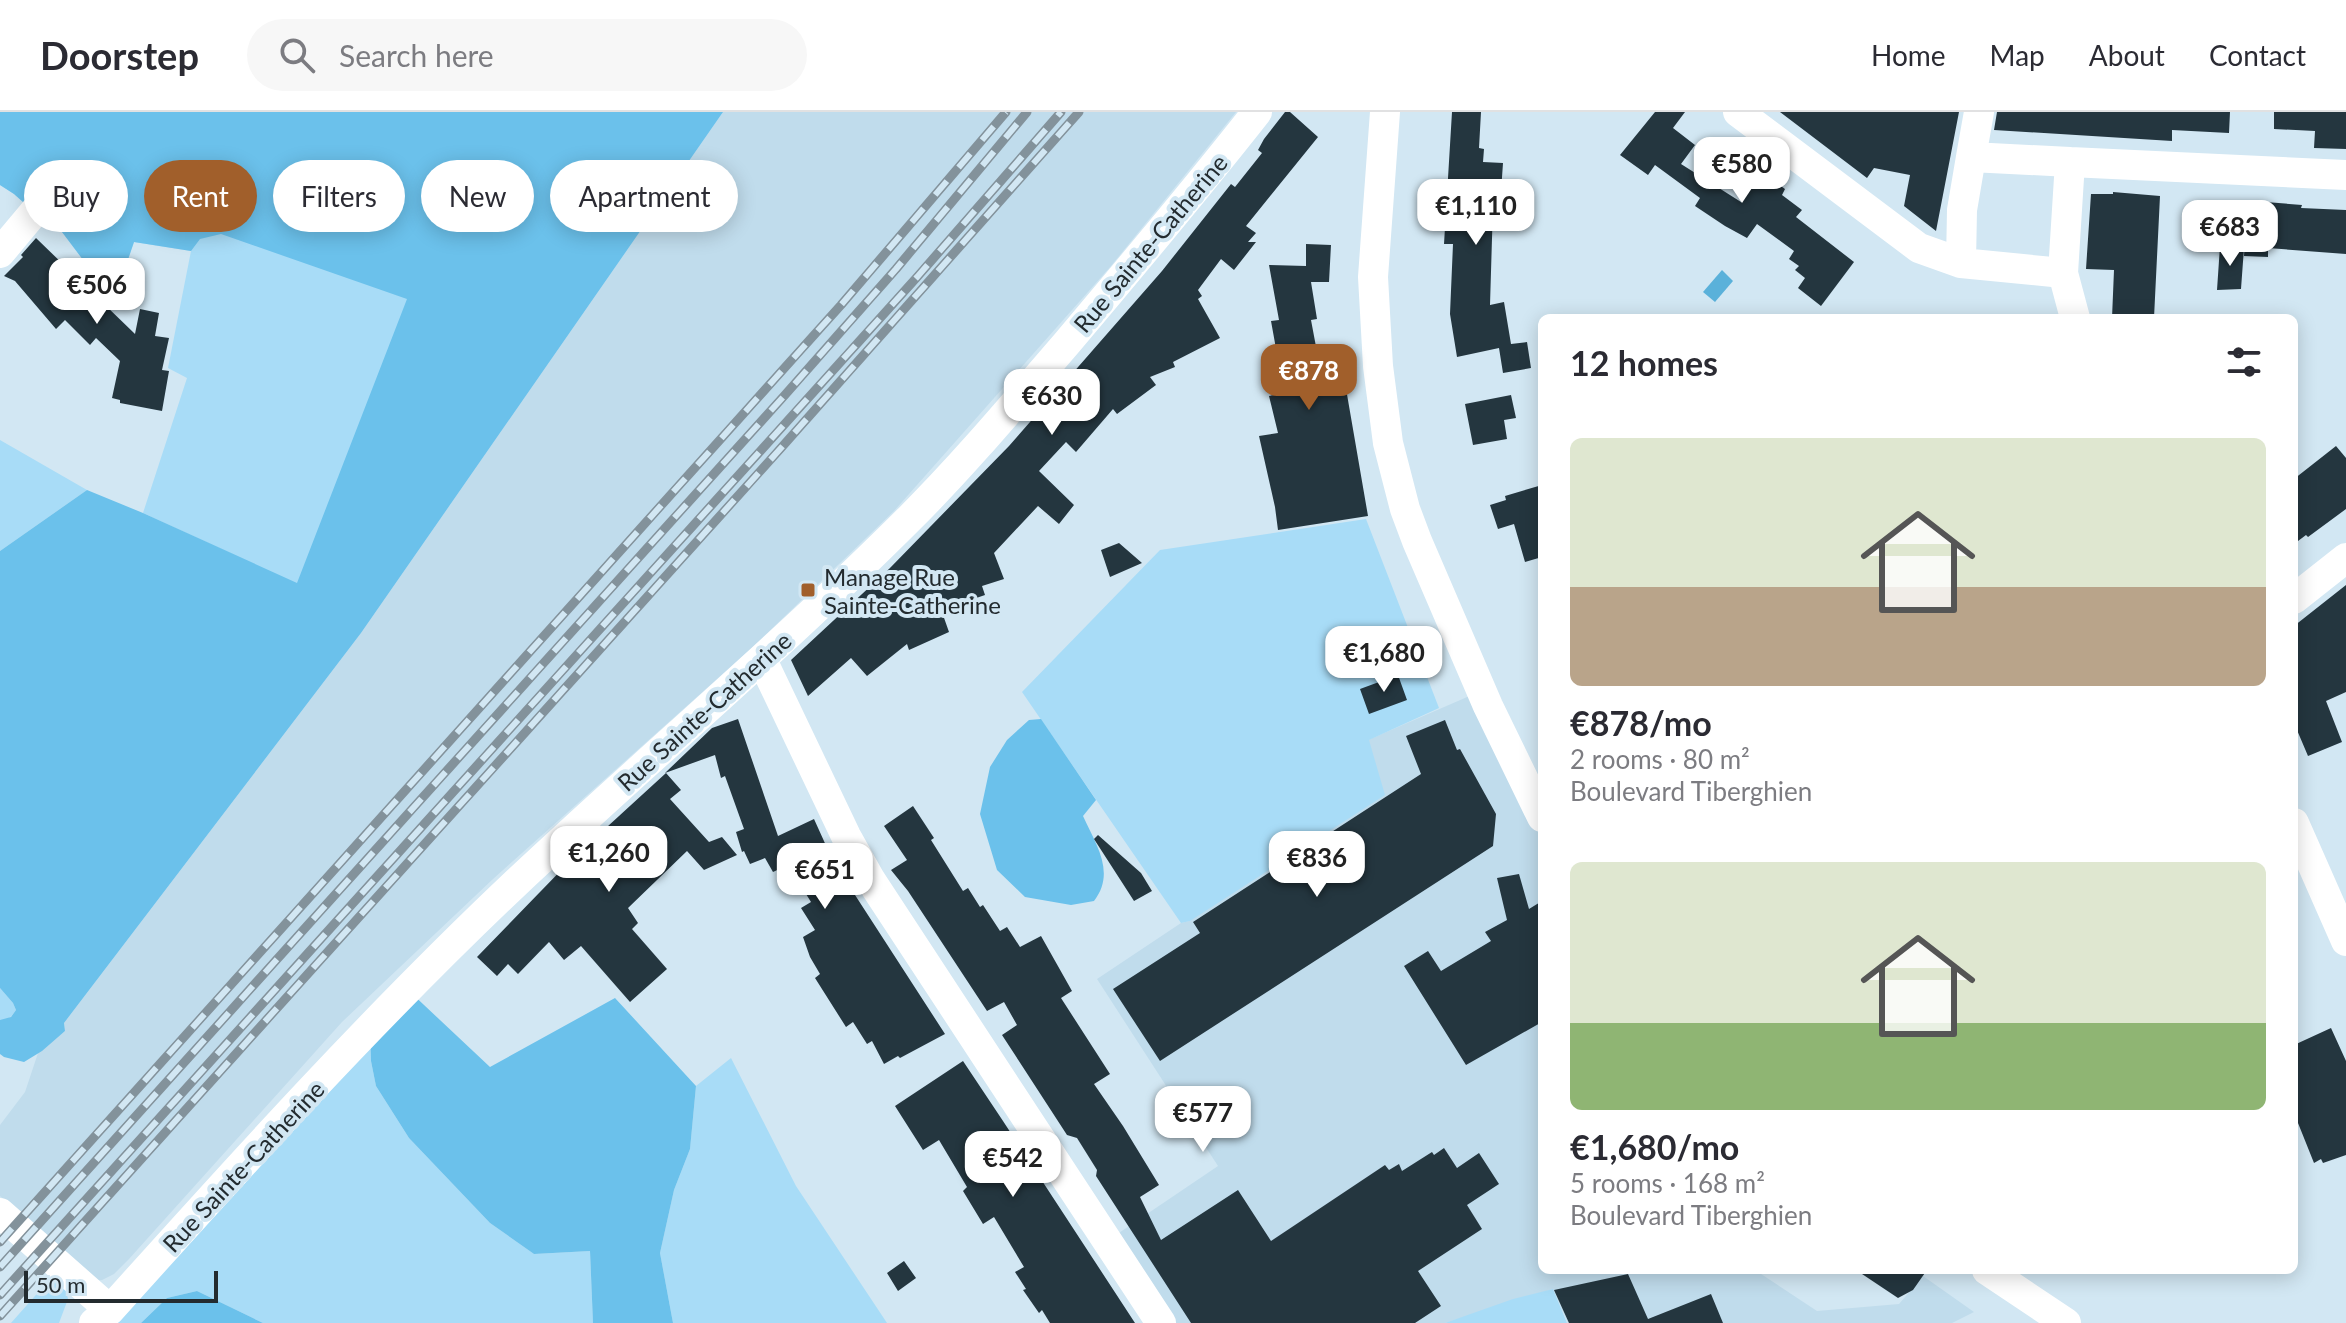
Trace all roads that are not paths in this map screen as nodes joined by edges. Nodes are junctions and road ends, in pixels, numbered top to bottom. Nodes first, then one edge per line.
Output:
1 (1257, 112) edge
2 (1385, 112) edge
3 (1738, 112) edge
4 (1979, 112) edge
5 (1971, 157) junction
6 (2070, 162) junction
7 (2346, 175) edge
8 (24, 224) edge
9 (0, 253) edge
10 (1961, 263) junction
11 (2063, 273) junction
12 (2074, 314) edge
13 (2346, 558) edge
14 (2298, 596) edge
15 (762, 660) junction
16 (1538, 809) edge
17 (2298, 832) edge
18 (2346, 941) edge
19 (0, 1213) edge
20 (1993, 1274) edge
21 (102, 1316) edge
22 (1161, 1323) edge
23 (2066, 1323) edge

1 - 15 street, Rue Sainte-Catherine
2 - 16 street
3 - 10 street
4 - 5 street
5 - 6 street
5 - 10 street
6 - 7 street
6 - 11 street
8 - 9 street
10 - 11 street
11 - 12 street
13 - 14 street
15 - 21 street, Rue Sainte-Catherine
15 - 22 street
17 - 18 street
19 - 21 street
20 - 23 street

